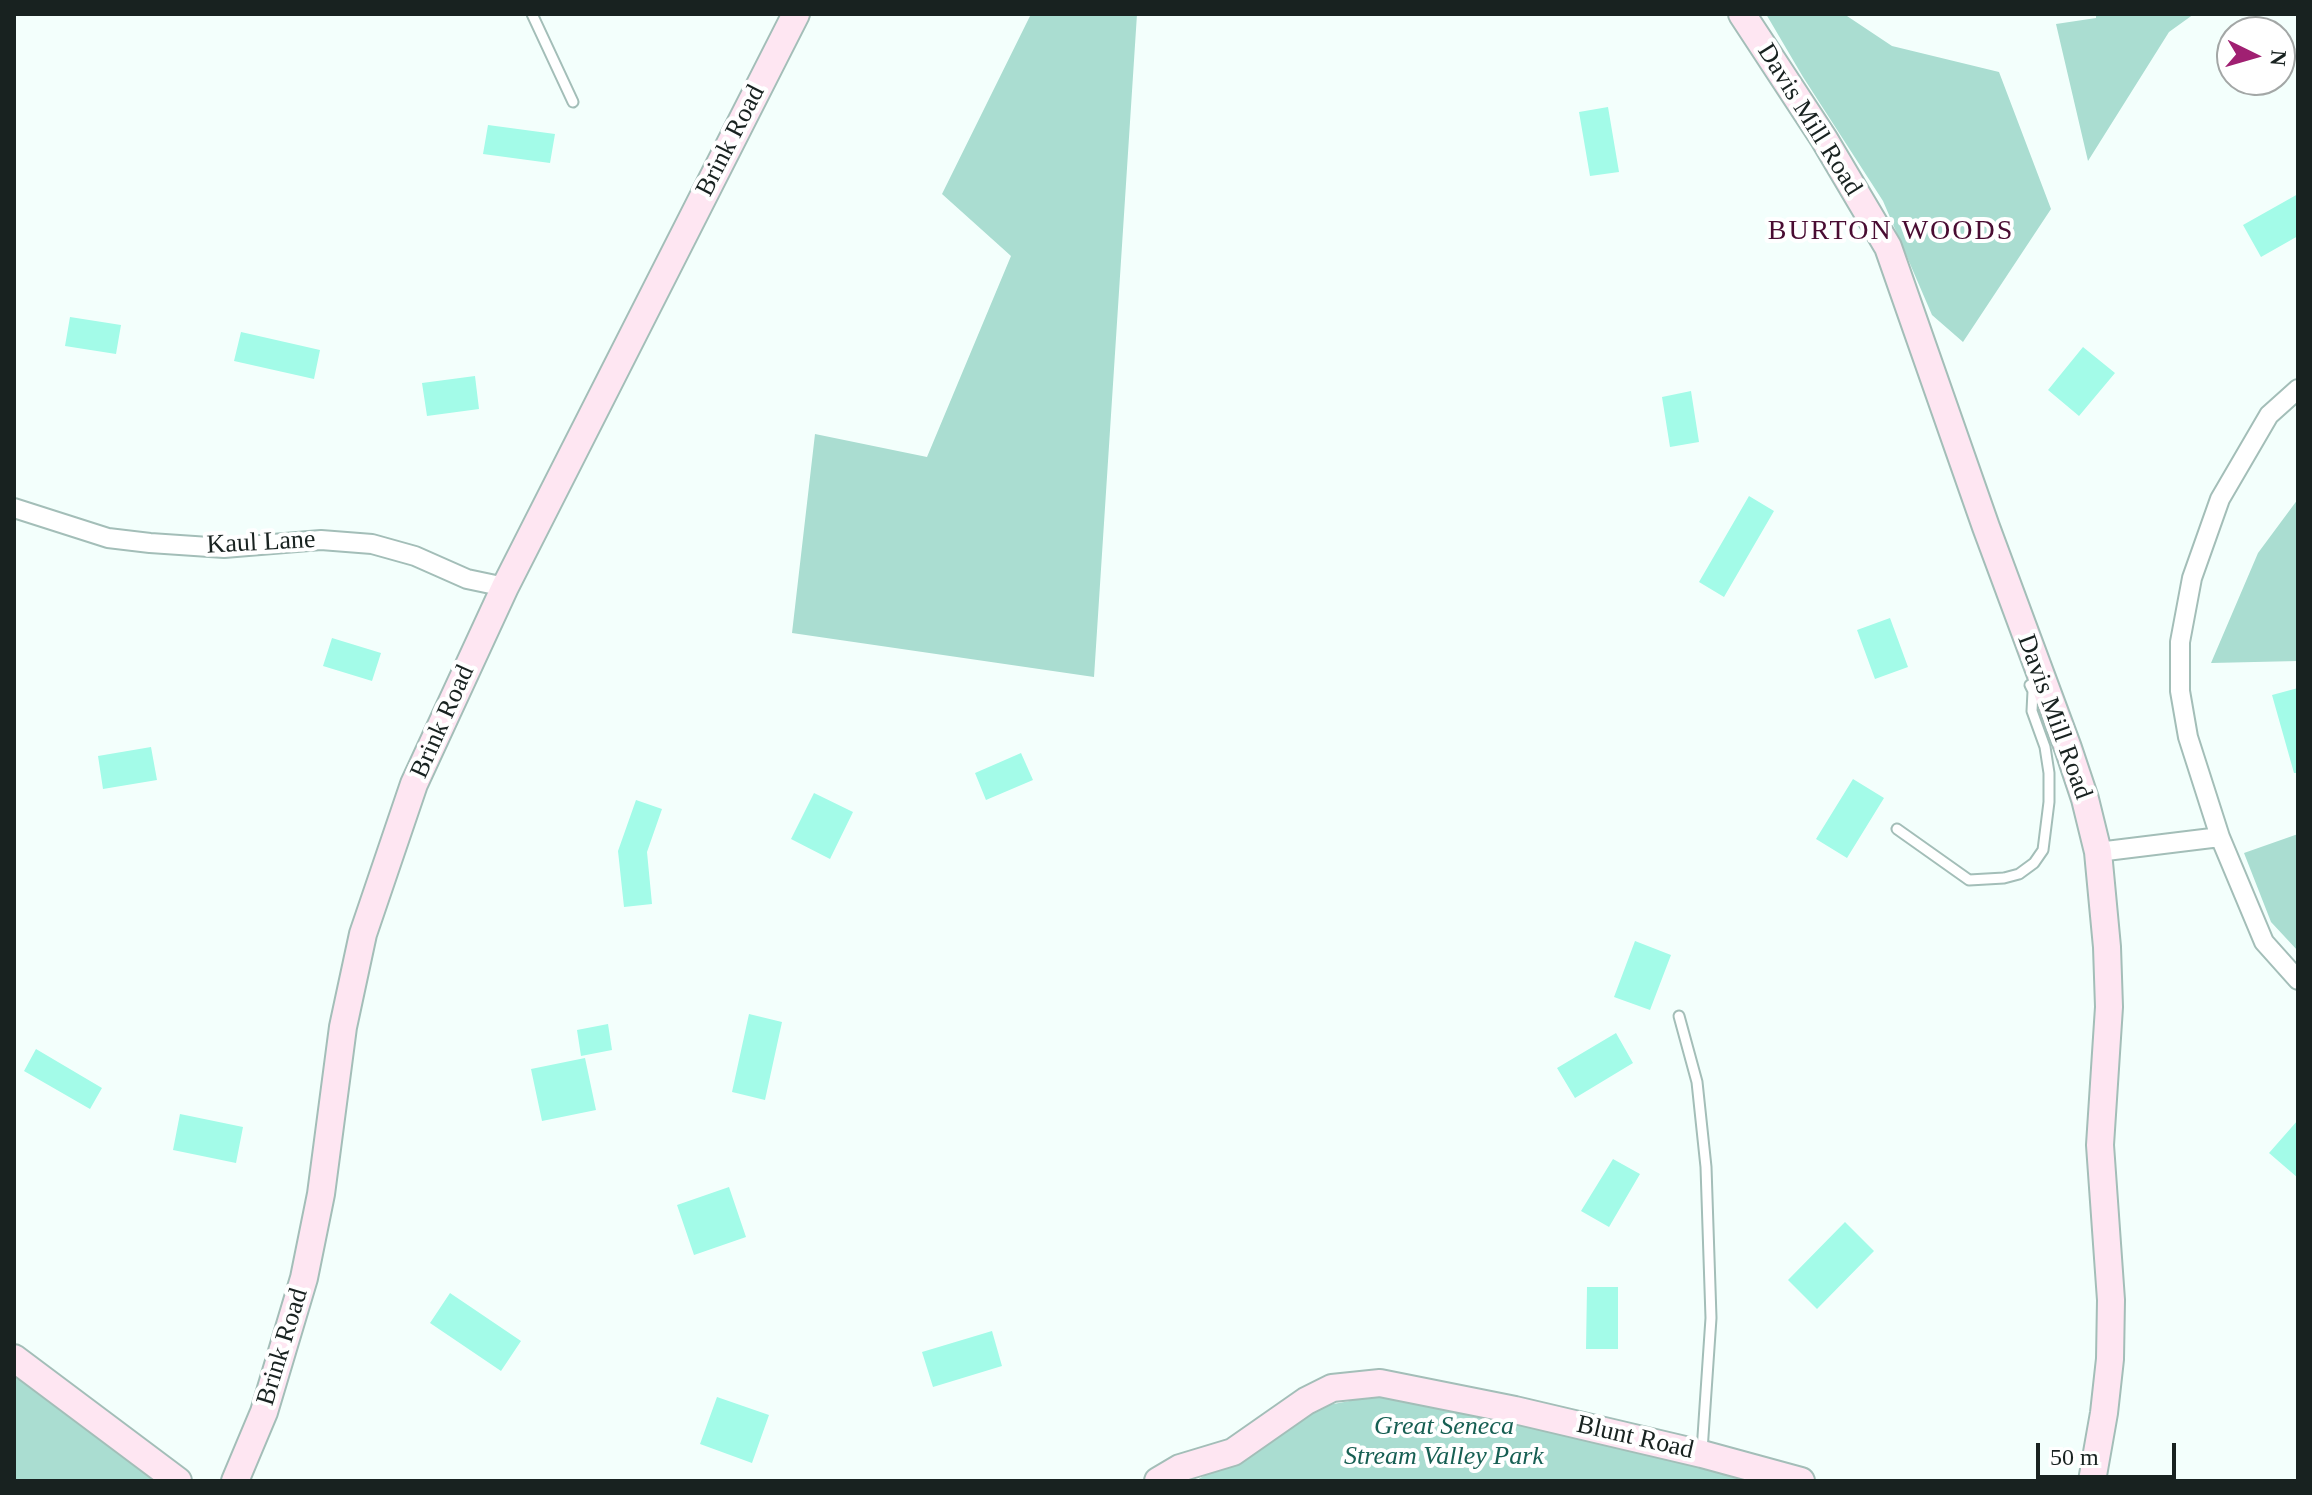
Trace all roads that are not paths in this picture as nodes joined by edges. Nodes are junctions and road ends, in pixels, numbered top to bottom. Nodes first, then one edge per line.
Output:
1 (532, 14) edge
2 (796, 14) edge
3 (1742, 14) edge
4 (573, 102) dead end
5 (2298, 389) edge
6 (14, 508) edge
7 (505, 587) junction
8 (2041, 679) junction
9 (1897, 829) dead end
10 (2220, 837) junction
11 (2098, 852) junction
12 (2298, 980) edge
13 (1679, 1016) dead end
14 (14, 1358) edge
15 (1702, 1454) junction
16 (178, 1481) edge
17 (235, 1481) edge
18 (1158, 1481) edge
19 (1801, 1481) edge
20 (2092, 1481) edge

1 - 4 lane
2 - 7 street, Brink Road
3 - 8 street, Davis Mill Road
5 - 10 street
6 - 7 street, Kaul Lane
7 - 17 street, Brink Road
8 - 9 lane
8 - 11 street, Davis Mill Road
10 - 11 street
10 - 12 street
11 - 20 street, Davis Mill Road
13 - 15 lane
14 - 16 street
15 - 18 street, Blunt Road
15 - 19 street, Blunt Road

